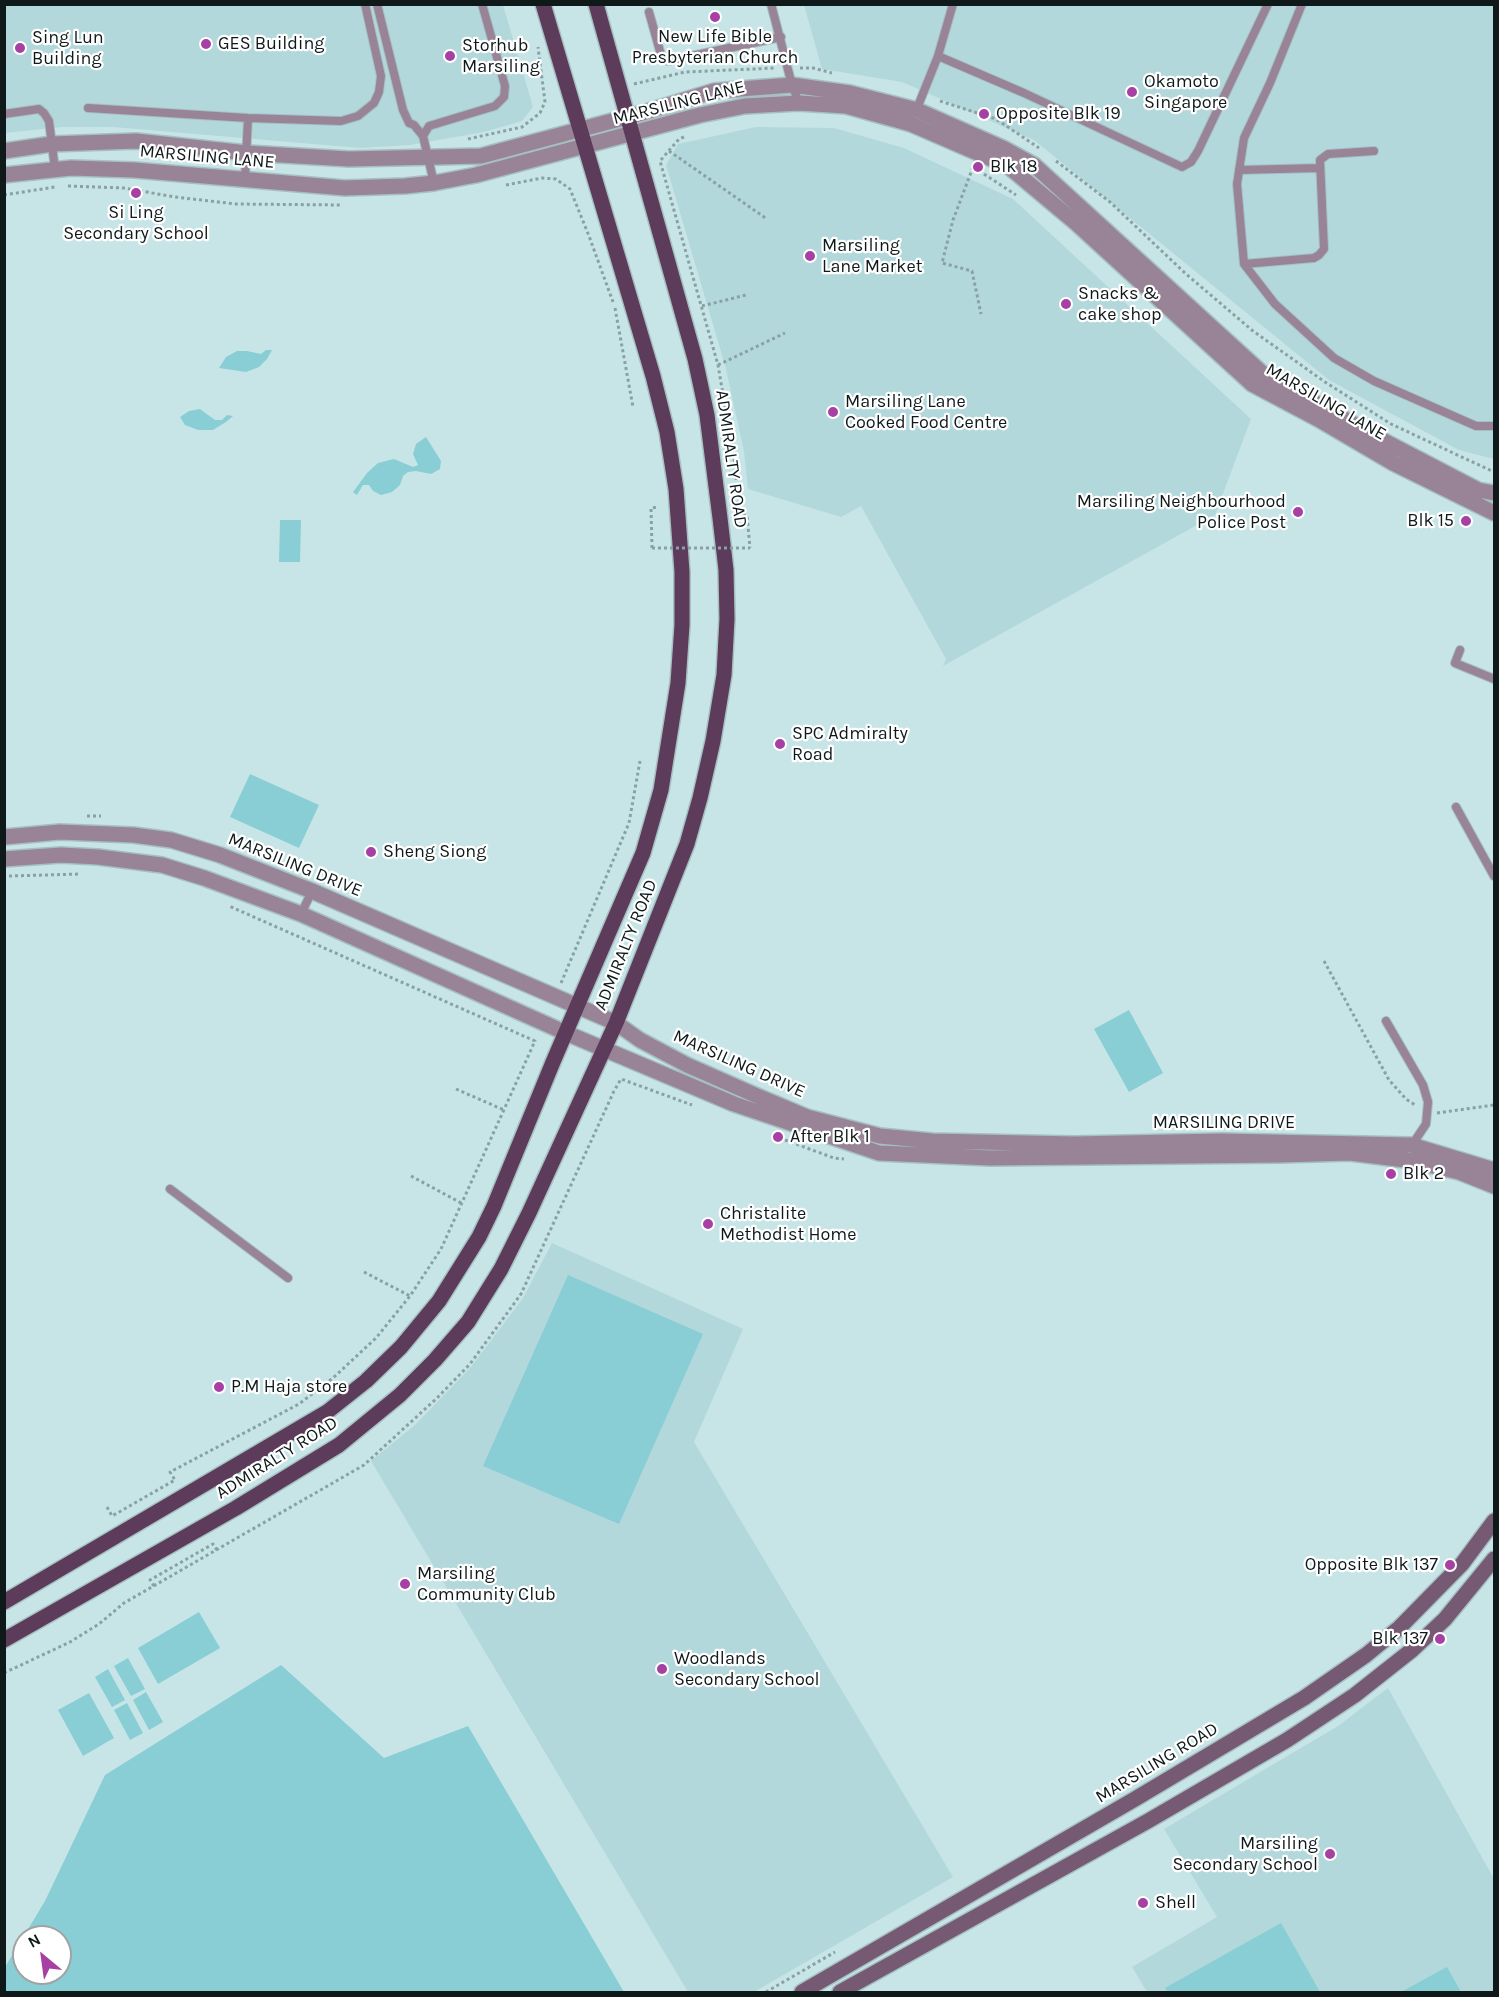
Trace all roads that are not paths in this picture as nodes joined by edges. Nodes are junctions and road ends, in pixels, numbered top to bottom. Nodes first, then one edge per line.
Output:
1 (365, 4) edge
2 (377, 4) edge
3 (482, 4) edge
4 (543, 4) edge
5 (596, 4) edge
6 (771, 4) edge
7 (953, 4) edge
8 (1268, 4) edge
9 (1302, 4) edge
10 (650, 12) dead end
11 (781, 37) junction
12 (938, 56) junction
13 (792, 85) junction
14 (799, 103) junction
15 (88, 108) dead end
16 (917, 110) junction
17 (4, 114) edge
18 (628, 116) junction
19 (248, 118) junction
20 (581, 129) junction
21 (633, 134) junction
22 (423, 136) junction
23 (52, 144) junction
24 (586, 146) junction
25 (4, 151) edge
26 (1374, 151) dead end
27 (247, 153) junction
28 (427, 156) junction
29 (1319, 168) junction
30 (55, 169) junction
31 (1239, 170) junction
32 (4, 175) edge
33 (245, 179) junction
34 (434, 183) junction
35 (1244, 264) junction
36 (1213, 337) junction
37 (1494, 426) edge
38 (1494, 493) edge
39 (1494, 513) edge
40 (1460, 651) dead end
41 (1494, 679) edge
42 (1456, 807) dead end
43 (4, 837) edge
44 (4, 859) edge
45 (1494, 876) edge
46 (312, 891) junction
47 (301, 914) junction
48 (577, 1007) junction
49 (1386, 1021) dead end
50 (616, 1023) junction
51 (566, 1033) junction
52 (605, 1048) junction
53 (1412, 1153) junction
54 (1494, 1170) edge
55 (1494, 1186) edge
56 (170, 1190) dead end
57 (288, 1278) dead end
58 (1494, 1521) edge
59 (1494, 1559) edge
60 (4, 1602) edge
61 (4, 1640) edge
62 (802, 1992) edge
63 (840, 1992) edge

1 - 19 lane
2 - 22 lane
3 - 22 lane
4 - 20 main road, ADMIRALTY ROAD
5 - 18 main road, ADMIRALTY ROAD
6 - 11 lane
7 - 12 lane
8 - 12 lane
9 - 31 lane
10 - 11 lane
11 - 13 lane
12 - 16 lane
13 - 14 lane
13 - 16 street, MARSILING LANE
13 - 18 street, MARSILING LANE
14 - 16 street, MARSILING LANE
14 - 21 street, MARSILING LANE
15 - 19 lane
16 - 36 street, MARSILING LANE
17 - 23 lane
18 - 20 street, MARSILING LANE
18 - 21 main road, ADMIRALTY ROAD
19 - 27 lane
20 - 24 main road, ADMIRALTY ROAD
20 - 28 street, MARSILING LANE
21 - 24 street, MARSILING LANE
21 - 50 main road, ADMIRALTY ROAD
22 - 28 lane
23 - 25 street, MARSILING LANE
23 - 27 street, MARSILING LANE
23 - 30 lane
24 - 34 street, MARSILING LANE
24 - 48 main road, ADMIRALTY ROAD
26 - 29 lane
27 - 28 street, MARSILING LANE
27 - 33 lane
28 - 34 lane
29 - 31 lane
29 - 35 lane
30 - 32 street, MARSILING LANE
30 - 33 street, MARSILING LANE
31 - 35 lane
33 - 34 street, MARSILING LANE
35 - 37 lane
36 - 38 street, MARSILING LANE
36 - 39 street, MARSILING LANE
40 - 41 lane
42 - 45 lane
43 - 46 street, MARSILING DRIVE
44 - 47 street, MARSILING DRIVE
46 - 47 lane
46 - 48 street, MARSILING DRIVE
47 - 51 street, MARSILING DRIVE
48 - 50 street, MARSILING DRIVE
48 - 51 main road, ADMIRALTY ROAD
49 - 53 lane
50 - 52 main road, ADMIRALTY ROAD
50 - 53 street, MARSILING DRIVE
51 - 52 street, MARSILING DRIVE
51 - 60 main road, ADMIRALTY ROAD
52 - 53 street, MARSILING DRIVE
52 - 61 main road, ADMIRALTY ROAD
53 - 54 street, MARSILING DRIVE
53 - 55 street, MARSILING DRIVE
56 - 57 lane
58 - 62 street, MARSILING ROAD
59 - 63 street

